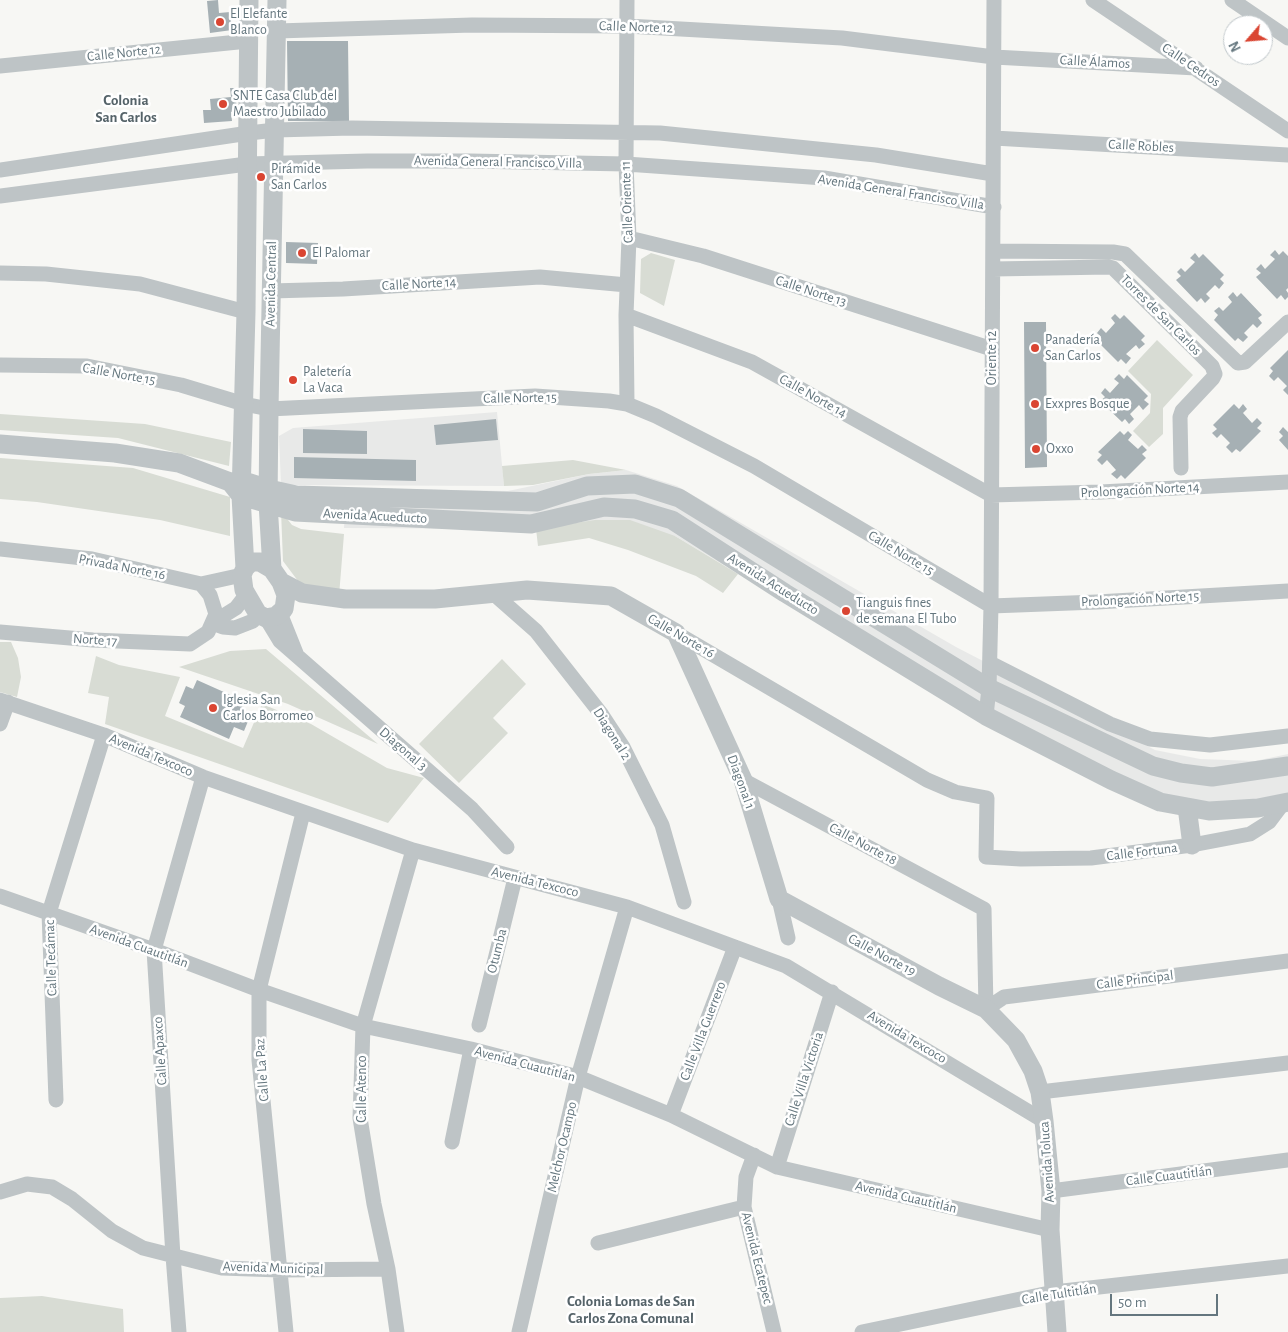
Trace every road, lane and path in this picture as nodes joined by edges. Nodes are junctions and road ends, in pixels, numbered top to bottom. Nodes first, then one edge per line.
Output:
1 (249, 0) edge
2 (277, 0) edge
3 (627, 0) edge
4 (994, 0) edge
5 (1093, 0) edge
6 (1232, 0) edge
7 (627, 26) junction
8 (277, 31) junction
9 (1288, 38) edge
10 (248, 41) junction
11 (994, 57) junction
12 (0, 66) edge
13 (1196, 68) junction
14 (275, 130) junction
15 (626, 131) junction
16 (1288, 131) edge
17 (248, 133) junction
18 (994, 138) junction
19 (1288, 154) edge
20 (275, 162) junction
21 (247, 164) junction
22 (626, 164) junction
23 (0, 170) edge
24 (993, 174) junction
25 (0, 196) edge
26 (994, 207) junction
27 (629, 238) junction
28 (993, 251) junction
29 (993, 269) junction
30 (0, 273) edge
31 (627, 285) junction
32 (271, 291) junction
33 (246, 312) junction
34 (626, 315) junction
35 (1288, 322) edge
36 (992, 349) junction
37 (1226, 352) junction
38 (0, 365) edge
39 (1212, 366) junction
40 (244, 404) junction
41 (627, 404) junction
42 (268, 409) junction
43 (0, 444) edge
44 (1181, 468) dead end
45 (1288, 482) edge
46 (237, 486) junction
47 (991, 495) junction
48 (268, 496) junction
49 (0, 549) edge
50 (243, 572) junction
51 (277, 575) junction
52 (208, 586) junction
53 (1288, 591) edge
54 (494, 594) junction
55 (246, 595) junction
56 (345, 599) junction
57 (991, 606) junction
58 (272, 614) junction
59 (212, 623) junction
60 (0, 632) edge
61 (676, 633) junction
62 (990, 663) junction
63 (989, 688) junction
64 (4, 701) edge
65 (986, 716) junction
66 (0, 724) edge
67 (104, 735) junction
68 (1288, 736) edge
69 (1288, 766) edge
70 (203, 777) junction
71 (743, 780) junction
72 (1286, 802) edge
73 (1188, 808) junction
74 (303, 813) junction
75 (1192, 845) junction
76 (507, 847) dead end
77 (413, 850) junction
78 (986, 857) joint
79 (515, 878) junction
80 (0, 896) edge
81 (779, 899) junction
82 (684, 902) dead end
83 (627, 907) junction
84 (49, 913) junction
85 (788, 938) dead end
86 (735, 947) junction
87 (154, 950) junction
88 (1288, 961) edge
89 (258, 990) junction
90 (832, 992) junction
91 (986, 1009) junction
92 (479, 1025) dead end
93 (363, 1026) junction
94 (471, 1049) junction
95 (1288, 1063) edge
96 (578, 1077) junction
97 (1040, 1092) junction
98 (56, 1100) dead end
99 (670, 1115) junction
100 (1044, 1121) junction
101 (452, 1142) dead end
102 (754, 1155) junction
103 (1288, 1160) edge
104 (776, 1167) junction
105 (1051, 1191) junction
106 (0, 1192) edge
107 (744, 1207) junction
108 (1050, 1230) junction
109 (598, 1243) dead end
110 (173, 1256) junction
111 (1288, 1266) edge
112 (388, 1269) junction
113 (280, 1270) junction
114 (1054, 1292) junction
115 (179, 1332) edge
116 (286, 1332) edge
117 (397, 1332) edge
118 (519, 1332) edge
119 (774, 1332) edge
120 (862, 1332) edge
121 (1057, 1332) edge

1 - 10 street, Avenida Central
2 - 8 street, Avenida Central
3 - 7 street, Calle Oriente 11
4 - 11 street, Oriente 12
5 - 13 street, Calle Cedros
6 - 9 street
7 - 8 street, Calle Norte 12
7 - 11 street, Calle Norte 12
7 - 15 street, Calle Oriente 11
8 - 14 street, Avenida Central
10 - 12 street, Calle Norte 12
10 - 17 street, Avenida Central
11 - 13 street, Calle Álamos
11 - 18 street, Oriente 12
13 - 16 street, Calle Cedros
14 - 15 street
14 - 17 street
14 - 20 street, Avenida Central
15 - 22 street, Calle Oriente 11
15 - 24 street
17 - 21 street, Avenida Central
17 - 23 street
18 - 19 street, Calle Robles
18 - 24 street, Oriente 12
20 - 21 street, Avenida General Francisco Villa
20 - 22 street, Avenida General Francisco Villa
20 - 32 street, Avenida Central
21 - 25 street, Avenida General Francisco Villa
21 - 33 street, Avenida Central
22 - 26 street, Avenida General Francisco Villa
22 - 27 street, Calle Oriente 11
24 - 26 street, Oriente 12
26 - 28 street, Oriente 12
27 - 31 street, Calle Oriente 11
27 - 36 street, Calle Norte 13
28 - 29 street, Oriente 12
28 - 37 street, Torres de San Carlos
29 - 36 street, Oriente 12
29 - 39 street, Torres de San Carlos
30 - 33 street
31 - 32 street, Calle Norte 14
31 - 34 street, Calle Oriente 11
32 - 42 street, Avenida Central
33 - 40 street, Avenida Central
34 - 41 street, Calle Oriente 11
34 - 47 street, Calle Norte 14
35 - 37 street, Torres de San Carlos
36 - 47 street, Oriente 12
37 - 39 street
38 - 40 street, Calle Norte 15
39 - 44 street, Torres de San Carlos
40 - 42 street, Calle Norte 15
40 - 46 street, Avenida Central
41 - 42 street, Calle Norte 15
41 - 57 street, Calle Norte 15
42 - 48 street, Avenida Central
43 - 46 street, Avenida Acueducto
45 - 47 street, Prolongación Norte 14
46 - 48 street, Avenida Acueducto
46 - 50 street, Avenida Central
47 - 57 street, Oriente 12
48 - 51 street, Avenida Central
48 - 63 street, Avenida Acueducto
48 - 65 street, Avenida Acueducto
49 - 52 street, Privada Norte 16
50 - 51 street, Calle Norte 16
50 - 52 street, Privada Norte 16
50 - 55 street, Avenida Central
51 - 56 street, Calle Norte 16
51 - 58 street, Avenida Central
52 - 59 street
53 - 57 street, Prolongación Norte 15
54 - 56 street, Calle Norte 16
54 - 61 street, Calle Norte 16
54 - 82 street, Diagonal 2
55 - 58 street
55 - 59 street
56 - 58 street, Calle Norte 16
57 - 62 street, Oriente 12
58 - 59 street
58 - 76 street, Diagonal 3
59 - 60 street, Norte 17
61 - 71 street, Diagonal 1
61 - 78 street, Calle Norte 16
62 - 63 street, Oriente 12
62 - 68 street
63 - 65 street, Oriente 12
63 - 69 street, Avenida Acueducto
64 - 66 street
64 - 67 street, Avenida Texcoco
65 - 73 street, Avenida Acueducto
67 - 70 street, Avenida Texcoco
67 - 84 street, Calle Tecámac
70 - 74 street, Avenida Texcoco
70 - 87 street, Calle Apaxco
71 - 81 street, Diagonal 1
71 - 91 street, Calle Norte 18
72 - 73 street, Avenida Acueducto
72 - 75 street, Calle Fortuna
73 - 75 street
74 - 77 street, Avenida Texcoco
74 - 89 street, Calle La Paz
75 - 78 street, Calle Fortuna
77 - 79 street, Avenida Texcoco
77 - 93 street, Calle Atenco
79 - 83 street, Avenida Texcoco
79 - 92 street, Otumba
80 - 84 street, Avenida Cuautitlán
81 - 85 street, Diagonal 1
81 - 91 street, Calle Norte 19
83 - 86 street, Avenida Texcoco
83 - 96 street, Melchor Ocampo
84 - 87 street, Avenida Cuautitlán
84 - 98 street, Calle Tecámac
86 - 90 street, Avenida Texcoco
86 - 99 street, Calle Villa Guerrero
87 - 89 street, Avenida Cuautitlán
87 - 110 street, Calle Apaxco
88 - 91 street, Calle Principal
89 - 93 street, Avenida Cuautitlán
89 - 113 street, Calle La Paz
90 - 100 street, Avenida Texcoco
90 - 104 street, Calle Villa Victoria
91 - 97 street, Avenida Toluca
93 - 94 street, Avenida Cuautitlán
93 - 112 street, Calle Atenco
94 - 96 street, Avenida Cuautitlán
94 - 101 street
95 - 97 street
96 - 99 street, Avenida Cuautitlán
96 - 118 street, Melchor Ocampo
97 - 100 street, Avenida Toluca
99 - 102 street, Avenida Cuautitlán
100 - 105 street, Avenida Toluca
102 - 104 street, Avenida Cuautitlán
102 - 107 street, Avenida Ecatepec
103 - 105 street, Calle Cuautitlán
104 - 108 street, Avenida Cuautitlán
105 - 108 street, Avenida Toluca
106 - 110 street, Avenida Municipal
107 - 109 street
107 - 119 street, Avenida Ecatepec
108 - 114 street, Avenida Toluca
110 - 113 street, Avenida Municipal
110 - 115 street, Calle Apaxco
111 - 114 street, Calle Tultitlán
112 - 113 street, Avenida Municipal
112 - 117 street, Calle Atenco
113 - 116 street, Calle La Paz
114 - 120 street, Calle Tultitlán
114 - 121 street, Avenida Toluca

